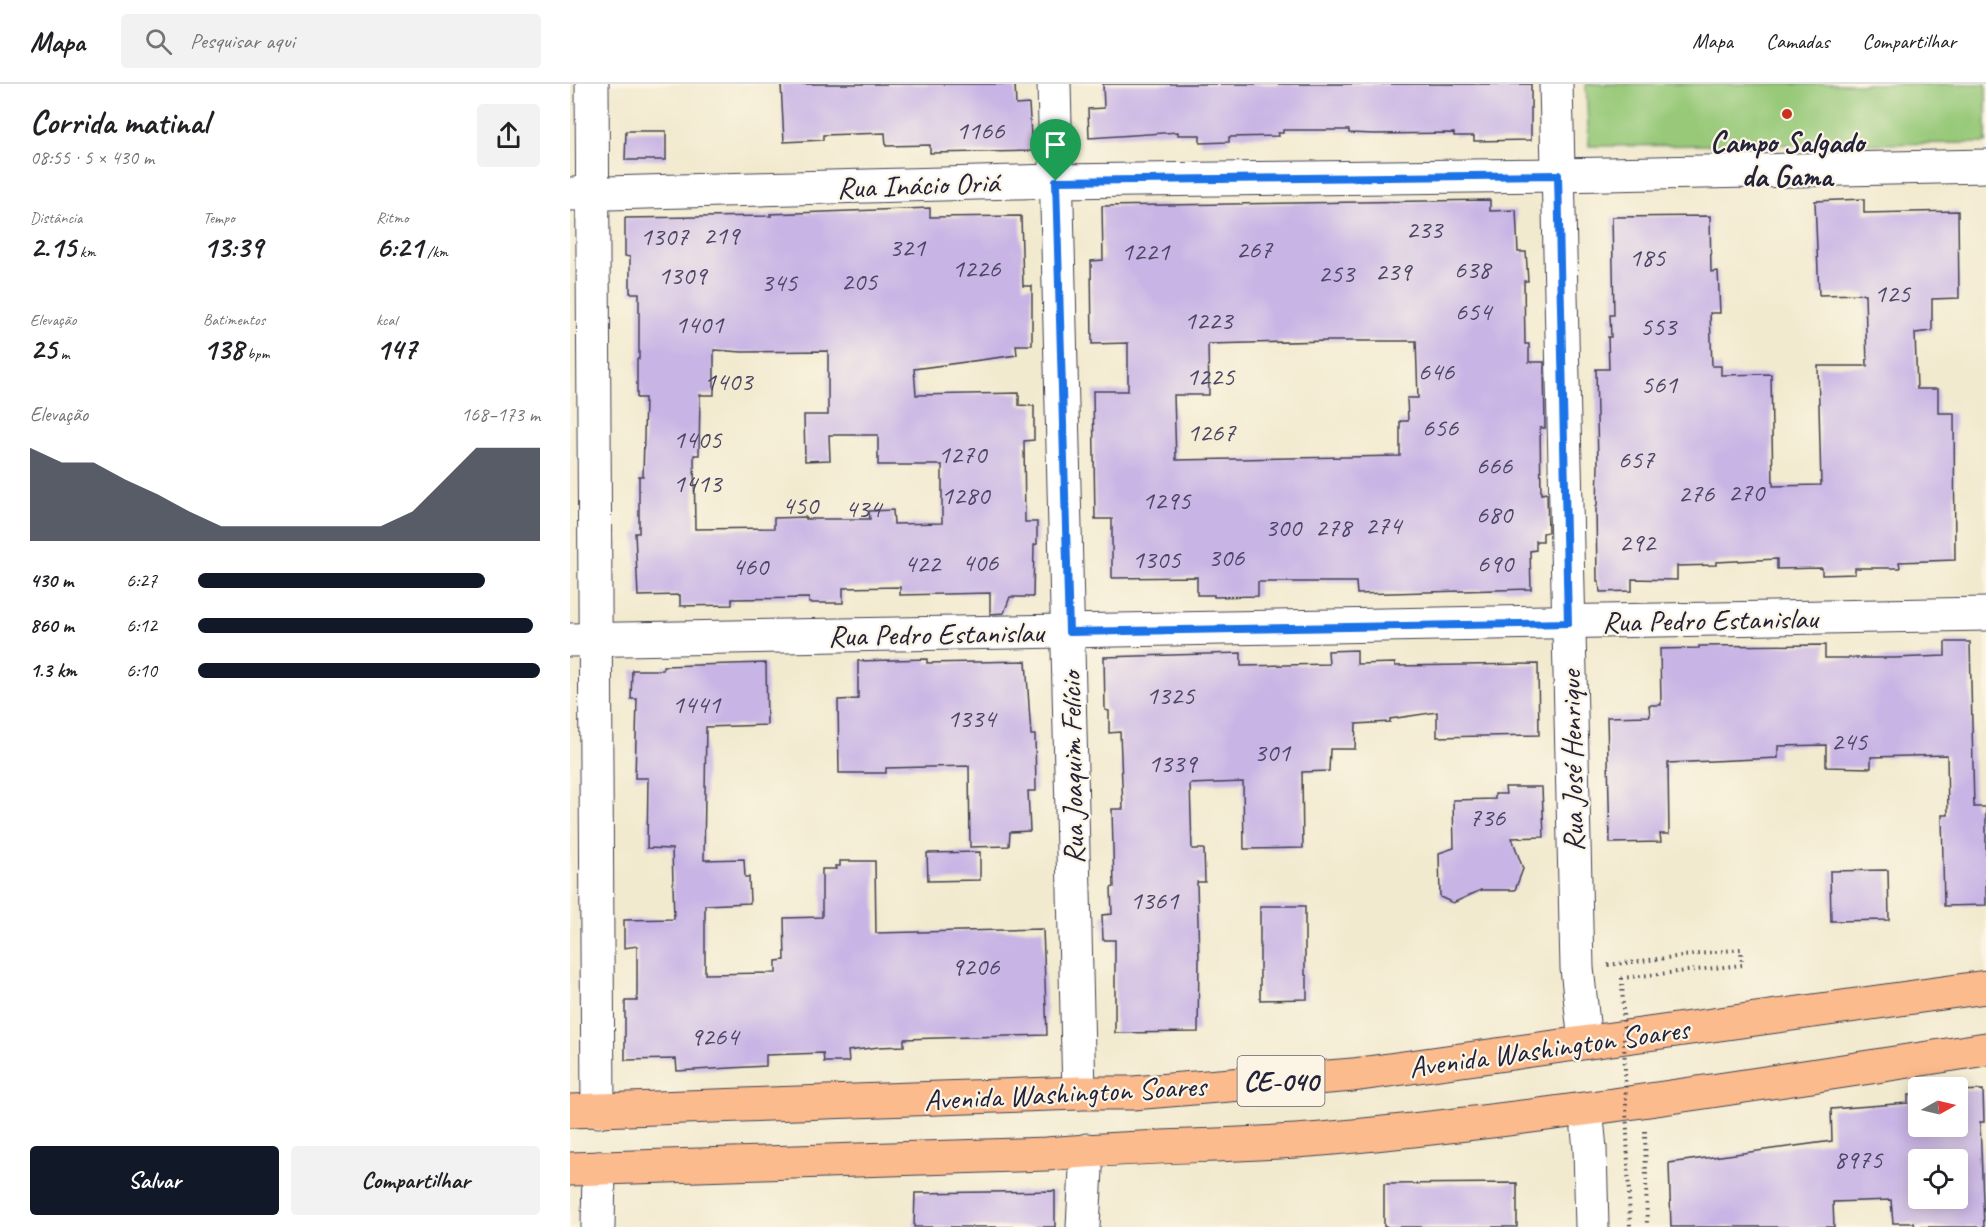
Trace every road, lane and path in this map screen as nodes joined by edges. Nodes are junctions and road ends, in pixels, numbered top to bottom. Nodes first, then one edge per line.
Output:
1 (592, 84) edge
2 (1054, 84) edge
3 (1556, 84) edge
4 (1986, 166) edge
5 (1558, 175) junction
6 (1056, 181) junction
7 (581, 194) edge
8 (1986, 614) edge
9 (1568, 623) junction
10 (1069, 632) junction
11 (582, 640) edge
12 (1577, 969) junction
13 (1986, 987) edge
14 (1585, 1042) junction
15 (1986, 1048) edge
16 (1079, 1093) junction
17 (1644, 1100) junction
18 (1586, 1109) junction
19 (584, 1111) edge
20 (1087, 1150) junction
21 (584, 1168) edge
22 (598, 1227) edge
23 (1083, 1227) edge
24 (1592, 1227) edge
25 (1630, 1227) edge
26 (1647, 1227) edge

1 - 7 street
2 - 6 street, Rua Joaquim Felício
3 - 5 street, Rua José Henrique
4 - 5 street, Rua Inácio Oriá
5 - 6 street, Rua Inácio Oriá
5 - 9 street, Rua José Henrique
6 - 7 street, Rua Inácio Oriá
6 - 10 street, Rua Joaquim Felício
7 - 11 street
8 - 9 street, Rua Pedro Estanislau
9 - 10 street, Rua Pedro Estanislau
9 - 12 street, Rua José Henrique
10 - 11 street, Rua Pedro Estanislau
10 - 16 street, Rua Joaquim Felício
11 - 19 street
12 - 14 street, Rua José Henrique
12 - 25 path, bridge
13 - 14 highway, Avenida Washington Soares / CE-040
14 - 16 highway, Avenida Washington Soares / CE-040
15 - 17 highway, Avenida Washington Soares / CE-040
16 - 19 highway, Avenida Washington Soares / CE-040
17 - 18 highway, Avenida Washington Soares / CE-040
17 - 26 path
18 - 20 highway, Avenida Washington Soares / CE-040
18 - 24 street
20 - 21 highway, Avenida Washington Soares / CE-040
20 - 23 street
21 - 22 street

